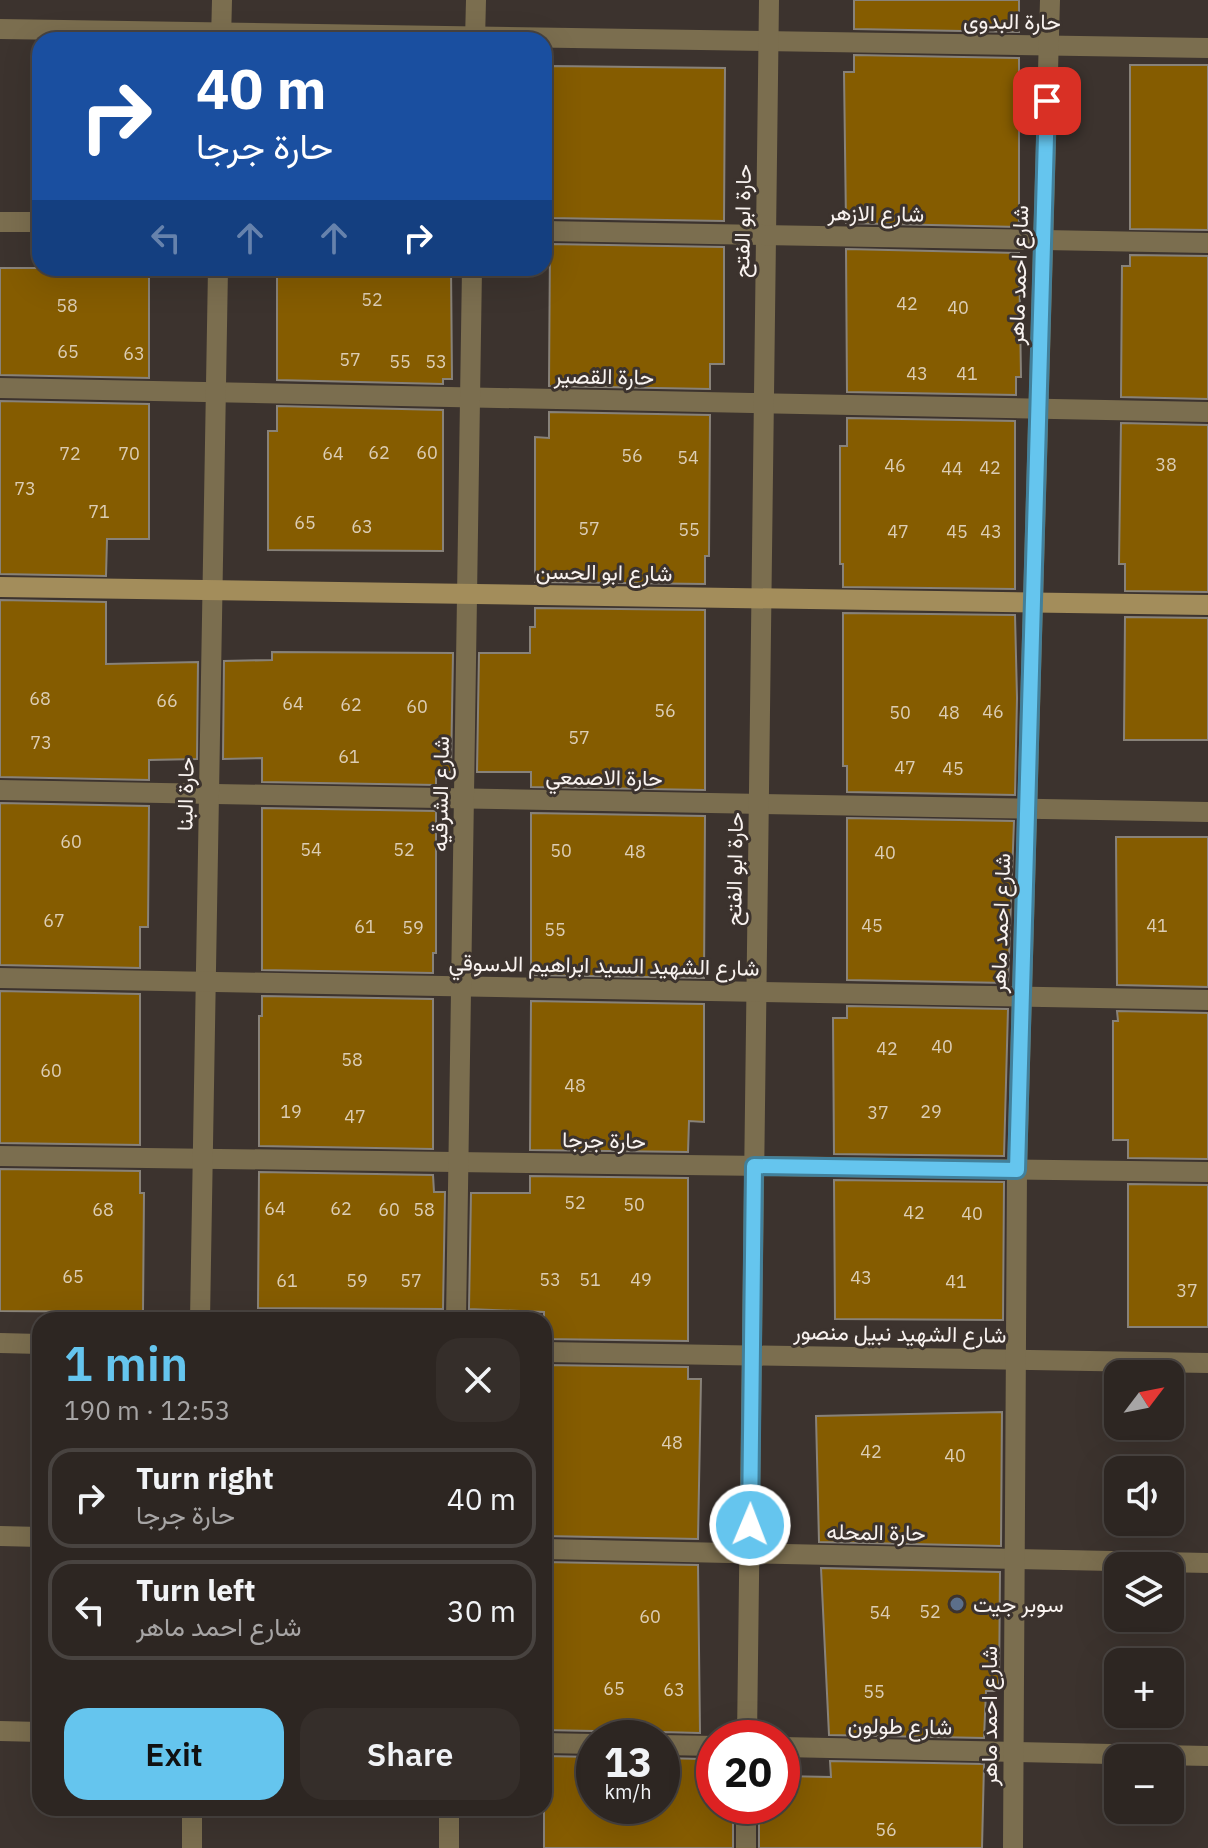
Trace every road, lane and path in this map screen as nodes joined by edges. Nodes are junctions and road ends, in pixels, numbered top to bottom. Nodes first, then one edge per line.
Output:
1 (222, 0) edge
2 (476, 0) edge
3 (769, 0) edge
4 (1050, 0) edge
5 (0, 29) edge
6 (95, 32) edge
7 (221, 32) edge
8 (475, 32) edge
9 (552, 39) edge
10 (768, 41) junction
11 (1049, 45) junction
12 (1208, 48) edge
13 (0, 222) edge
14 (32, 222) edge
15 (552, 231) edge
16 (766, 235) junction
17 (1043, 240) junction
18 (1208, 243) edge
19 (218, 276) edge
20 (472, 276) edge
21 (0, 388) edge
22 (216, 392) junction
23 (471, 398) junction
24 (764, 403) junction
25 (1039, 409) junction
26 (1208, 412) edge
27 (0, 587) edge
28 (213, 590) junction
29 (467, 594) junction
30 (761, 598) junction
31 (1033, 602) junction
32 (1208, 605) edge
33 (0, 790) edge
34 (210, 794) junction
35 (464, 799) junction
36 (759, 803) junction
37 (1028, 808) junction
38 (1208, 812) edge
39 (0, 978) edge
40 (206, 982) junction
41 (461, 986) junction
42 (756, 992) junction
43 (1022, 997) junction
44 (1208, 1000) edge
45 (0, 1156) edge
46 (203, 1158) junction
47 (458, 1162) junction
48 (754, 1166) junction
49 (1017, 1170) junction
50 (1208, 1172) edge
51 (200, 1312) edge
52 (456, 1312) edge
53 (0, 1343) edge
54 (32, 1344) edge
55 (552, 1352) edge
56 (752, 1355) junction
57 (1016, 1360) junction
58 (1208, 1363) edge
59 (0, 1536) edge
60 (32, 1537) edge
61 (552, 1549) edge
62 (749, 1553) junction
63 (1014, 1559) junction
64 (1208, 1563) edge
65 (747, 1720) edge
66 (0, 1731) edge
67 (32, 1732) edge
68 (552, 1743) edge
69 (576, 1744) edge
70 (800, 1747) edge
71 (1013, 1752) junction
72 (1208, 1756) edge
73 (192, 1816) edge
74 (449, 1816) edge
75 (746, 1824) edge
76 (192, 1848) edge
77 (449, 1848) edge
78 (746, 1848) edge
79 (1013, 1848) edge

1 - 7 street
2 - 8 street
3 - 10 street, حارة ابو الفتح
4 - 11 street, شارع احمد ماهر
5 - 6 street, حارة البدوى
9 - 10 street, حارة البدوى
10 - 11 street, حارة البدوى
10 - 16 street, حارة ابو الفتح
11 - 12 street, حارة البدوى
11 - 17 street, شارع احمد ماهر
13 - 14 street
15 - 16 street, شارع الازهر
16 - 17 street, شارع الازهر
16 - 24 street, حارة ابو الفتح
17 - 18 street, شارع الازهر
17 - 25 street, شارع احمد ماهر
19 - 22 street, حارة البنا
20 - 23 street, شارع الشرقيه
21 - 22 street, حارة القصير
22 - 23 street, حارة القصير
22 - 28 street, حارة البنا
23 - 24 street, حارة القصير
23 - 29 street, شارع الشرقيه
24 - 25 street, حارة القصير
24 - 30 street, حارة ابو الفتح
25 - 26 street, حارة القصير
25 - 31 street, شارع احمد ماهر
27 - 28 street, شارع ابو الحسن
28 - 29 street, شارع ابو الحسن
28 - 34 street, حارة البنا
29 - 30 street, شارع ابو الحسن
29 - 35 street, شارع الشرقيه
30 - 31 street, شارع ابو الحسن
30 - 36 street, حارة ابو الفتح
31 - 32 street, شارع ابو الحسن
31 - 37 street, شارع احمد ماهر
33 - 34 street, حارة الاصمعي
34 - 35 street, حارة الاصمعي
34 - 40 street, حارة البنا
35 - 36 street, حارة الاصمعي
35 - 41 street, شارع الشرقيه
36 - 37 street, حارة الاصمعي
36 - 42 street, حارة ابو الفتح
37 - 38 street, حارة الاصمعي
37 - 43 street, شارع احمد ماهر
39 - 40 street, شارع الشهيد السيد ابراهيم الدسوقي
40 - 41 street, شارع الشهيد السيد ابراهيم الدسوقي
40 - 46 street, حارة البنا
41 - 42 street, شارع الشهيد السيد ابراهيم الدسوقي
41 - 47 street, شارع الشرقيه
42 - 43 street, شارع الشهيد السيد ابراهيم الدسوقي
42 - 48 street, حارة ابو الفتح
43 - 44 street, شارع الشهيد السيد ابراهيم الدسوقي
43 - 49 street, شارع احمد ماهر
45 - 46 street, حارة جرجا
46 - 47 street, حارة جرجا
46 - 51 street, حارة البنا
47 - 48 street, حارة جرجا
47 - 52 street, شارع الشرقيه
48 - 49 street, حارة جرجا
48 - 56 street, حارة ابو الفتح
49 - 50 street, حارة جرجا
49 - 57 street, شارع احمد ماهر
53 - 54 street
55 - 56 street, شارع الشهيد نبيل منصور
56 - 57 street, شارع الشهيد نبيل منصور
56 - 62 street, حارة ابو الفتح
57 - 58 street, شارع الشهيد نبيل منصور
57 - 63 street, شارع احمد ماهر
59 - 60 street
61 - 62 street, حارة المحله
62 - 63 street, حارة المحله
62 - 65 street, حارة ابو الفتح
63 - 64 street, حارة المحله
63 - 71 street, شارع احمد ماهر
66 - 67 street
68 - 69 street
70 - 71 street, شارع طولون
71 - 72 street, شارع طولون
71 - 79 street, شارع احمد ماهر
73 - 76 street
74 - 77 street
75 - 78 street

